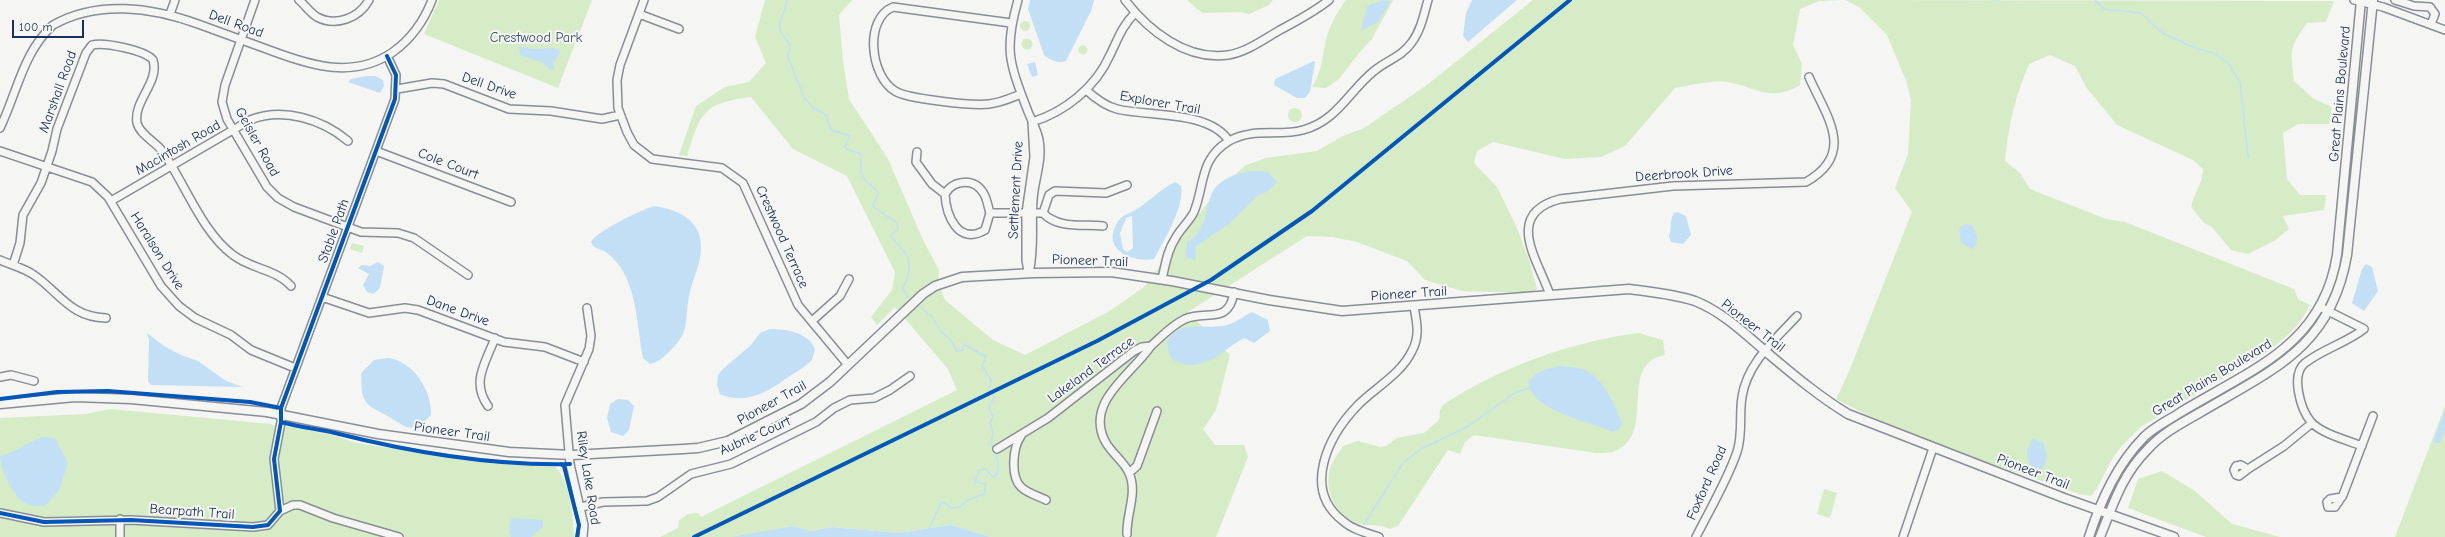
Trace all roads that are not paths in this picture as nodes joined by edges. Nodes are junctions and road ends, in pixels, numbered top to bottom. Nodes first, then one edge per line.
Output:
1 (175, 0) edge
2 (255, 0) edge
3 (299, 0) edge
4 (369, 0) edge
5 (432, 0) edge
6 (644, 0) edge
7 (1018, 0) edge
8 (1125, 0) edge
9 (1329, 0) edge
10 (1428, 0) edge
11 (2396, 0) edge
12 (2359, 1) edge
13 (2373, 2) edge
14 (170, 14) junction
15 (639, 14) junction
16 (1136, 14) junction
17 (1011, 23) junction
18 (2431, 24) junction
19 (679, 29) dead end
20 (2445, 30) edge
21 (241, 40) junction
22 (387, 56) junction
23 (1809, 77) dead end
24 (397, 89) junction
25 (1086, 90) junction
26 (1021, 94) junction
27 (620, 115) junction
28 (1032, 122) junction
29 (0, 128) edge
30 (233, 131) junction
31 (348, 141) dead end
32 (1229, 141) junction
33 (0, 151) edge
34 (376, 151) junction
35 (917, 152) dead end
36 (46, 167) junction
37 (172, 167) junction
38 (1127, 186) dead end
39 (945, 194) junction
40 (111, 201) junction
41 (511, 202) dead end
42 (990, 213) junction
43 (1029, 213) junction
44 (1043, 213) junction
45 (1103, 226) dead end
46 (348, 227) junction
47 (0, 260) edge
48 (13, 265) junction
49 (1029, 273) junction
50 (468, 275) dead end
51 (849, 279) dead end
52 (1162, 279) junction
53 (291, 286) dead end
54 (1238, 293) junction
55 (1550, 295) junction
56 (322, 296) junction
57 (1414, 307) junction
58 (2320, 307) junction
59 (587, 308) dead end
60 (2330, 311) junction
61 (1797, 316) dead end
62 (106, 318) dead end
63 (812, 321) junction
64 (495, 338) junction
65 (1151, 346) junction
66 (1765, 350) junction
67 (584, 362) junction
68 (848, 365) junction
69 (295, 368) junction
70 (910, 376) dead end
71 (0, 377) edge
72 (34, 381) dead end
73 (0, 404) edge
74 (488, 406) dead end
75 (1158, 411) dead end
76 (281, 414) junction
77 (2373, 416) dead end
78 (2312, 423) junction
79 (1021, 436) junction
80 (2362, 446) junction
81 (1933, 448) junction
82 (997, 449) dead end
83 (569, 455) junction
84 (2248, 469) dead end
85 (1129, 473) junction
86 (1046, 500) dead end
87 (581, 507) junction
88 (2333, 508) dead end
89 (2099, 510) junction
90 (280, 511) junction
91 (0, 514) edge
92 (2108, 514) junction
93 (120, 519) junction
94 (1127, 534) dead end
95 (120, 537) edge
96 (400, 537) edge
97 (583, 537) edge
98 (1379, 537) edge
99 (1696, 537) edge
100 (1902, 537) edge
101 (2089, 537) edge
102 (2100, 537) edge
103 (2174, 537) edge

1 - 14 street
2 - 21 street, Geisler Road
3 - 4 street
5 - 22 street, Dell Road
6 - 15 street, Crestwood Terrace
7 - 17 street, Settlement Drive
8 - 16 street
9 - 16 street
10 - 32 street
11 - 18 street
12 - 13 street
12 - 58 main road, Great Plains Boulevard
13 - 18 street
13 - 60 main road, Great Plains Boulevard
14 - 21 street, Dell Road
14 - 29 street, Dell Road
15 - 19 street
15 - 27 street, Crestwood Terrace
16 - 25 street
17 - 26 street, Settlement Drive
17 - 26 street
18 - 20 street
21 - 22 street, Dell Road
21 - 30 street, Geisler Road
22 - 24 street, Stable Path
23 - 55 street, Deerbrook Drive
24 - 27 street, Dell Drive
24 - 34 street, Stable Path
25 - 28 street
25 - 32 street, Explorer Trail
26 - 28 street, Settlement Drive
27 - 63 street, Crestwood Terrace
28 - 43 street, Settlement Drive
30 - 31 street, Macintosh Road
30 - 37 street, Macintosh Road
30 - 46 street, Geisler Road
32 - 52 street
33 - 36 street, Haralson Drive
34 - 41 street, Cole Court
34 - 46 street, Stable Path
35 - 39 street
36 - 37 street, Marshall Road
36 - 40 street, Haralson Drive
36 - 48 street, Marshall Road
37 - 40 street, Macintosh Road
37 - 53 street, Marshall Road
38 - 44 street
39 - 42 street
39 - 42 street
40 - 69 street, Haralson Drive
42 - 43 street
43 - 44 street
43 - 49 street, Settlement Drive
44 - 45 street
46 - 50 street, Geisler Road
46 - 56 street, Stable Path
47 - 48 street
48 - 62 street
49 - 52 main road, Pioneer Trail
49 - 68 main road, Pioneer Trail
51 - 63 street
52 - 54 main road, Pioneer Trail
54 - 57 main road, Pioneer Trail
54 - 65 street, Lakeland Terrace
55 - 57 main road, Pioneer Trail
55 - 66 main road, Pioneer Trail
56 - 64 street, Dane Drive
56 - 69 street, Stable Path
57 - 98 street
58 - 60 street
58 - 89 main road, Great Plains Boulevard
59 - 67 street, Riley Lake Road
60 - 78 street
60 - 92 main road, Great Plains Boulevard
61 - 66 street, Foxford Road
63 - 68 street, Crestwood Terrace
64 - 67 street, Dane Drive
64 - 74 street
65 - 79 street, Lakeland Terrace
65 - 85 street
66 - 81 main road, Pioneer Trail
66 - 99 street, Foxford Road
67 - 83 street, Riley Lake Road
68 - 83 main road, Pioneer Trail
69 - 76 street, Stable Path
70 - 87 street, Aubrie Court
71 - 72 street
73 - 76 main road, Pioneer Trail
75 - 85 street
76 - 83 main road, Pioneer Trail
76 - 90 street
77 - 80 street
78 - 80 street
78 - 84 street
79 - 82 street, Lakeland Terrace
79 - 86 street
80 - 88 street
81 - 89 main road, Pioneer Trail
81 - 100 street
83 - 87 street, Riley Lake Road
85 - 94 street
87 - 97 street, Riley Lake Road
89 - 92 main road, Pioneer Trail
89 - 101 main road, Great Plains Boulevard
90 - 93 street, Bearpath Trail
90 - 96 street, Bearpath Trail
91 - 93 street, Bearpath Trail
92 - 102 main road, Great Plains Boulevard
92 - 103 main road, Pioneer Trail
93 - 95 street

